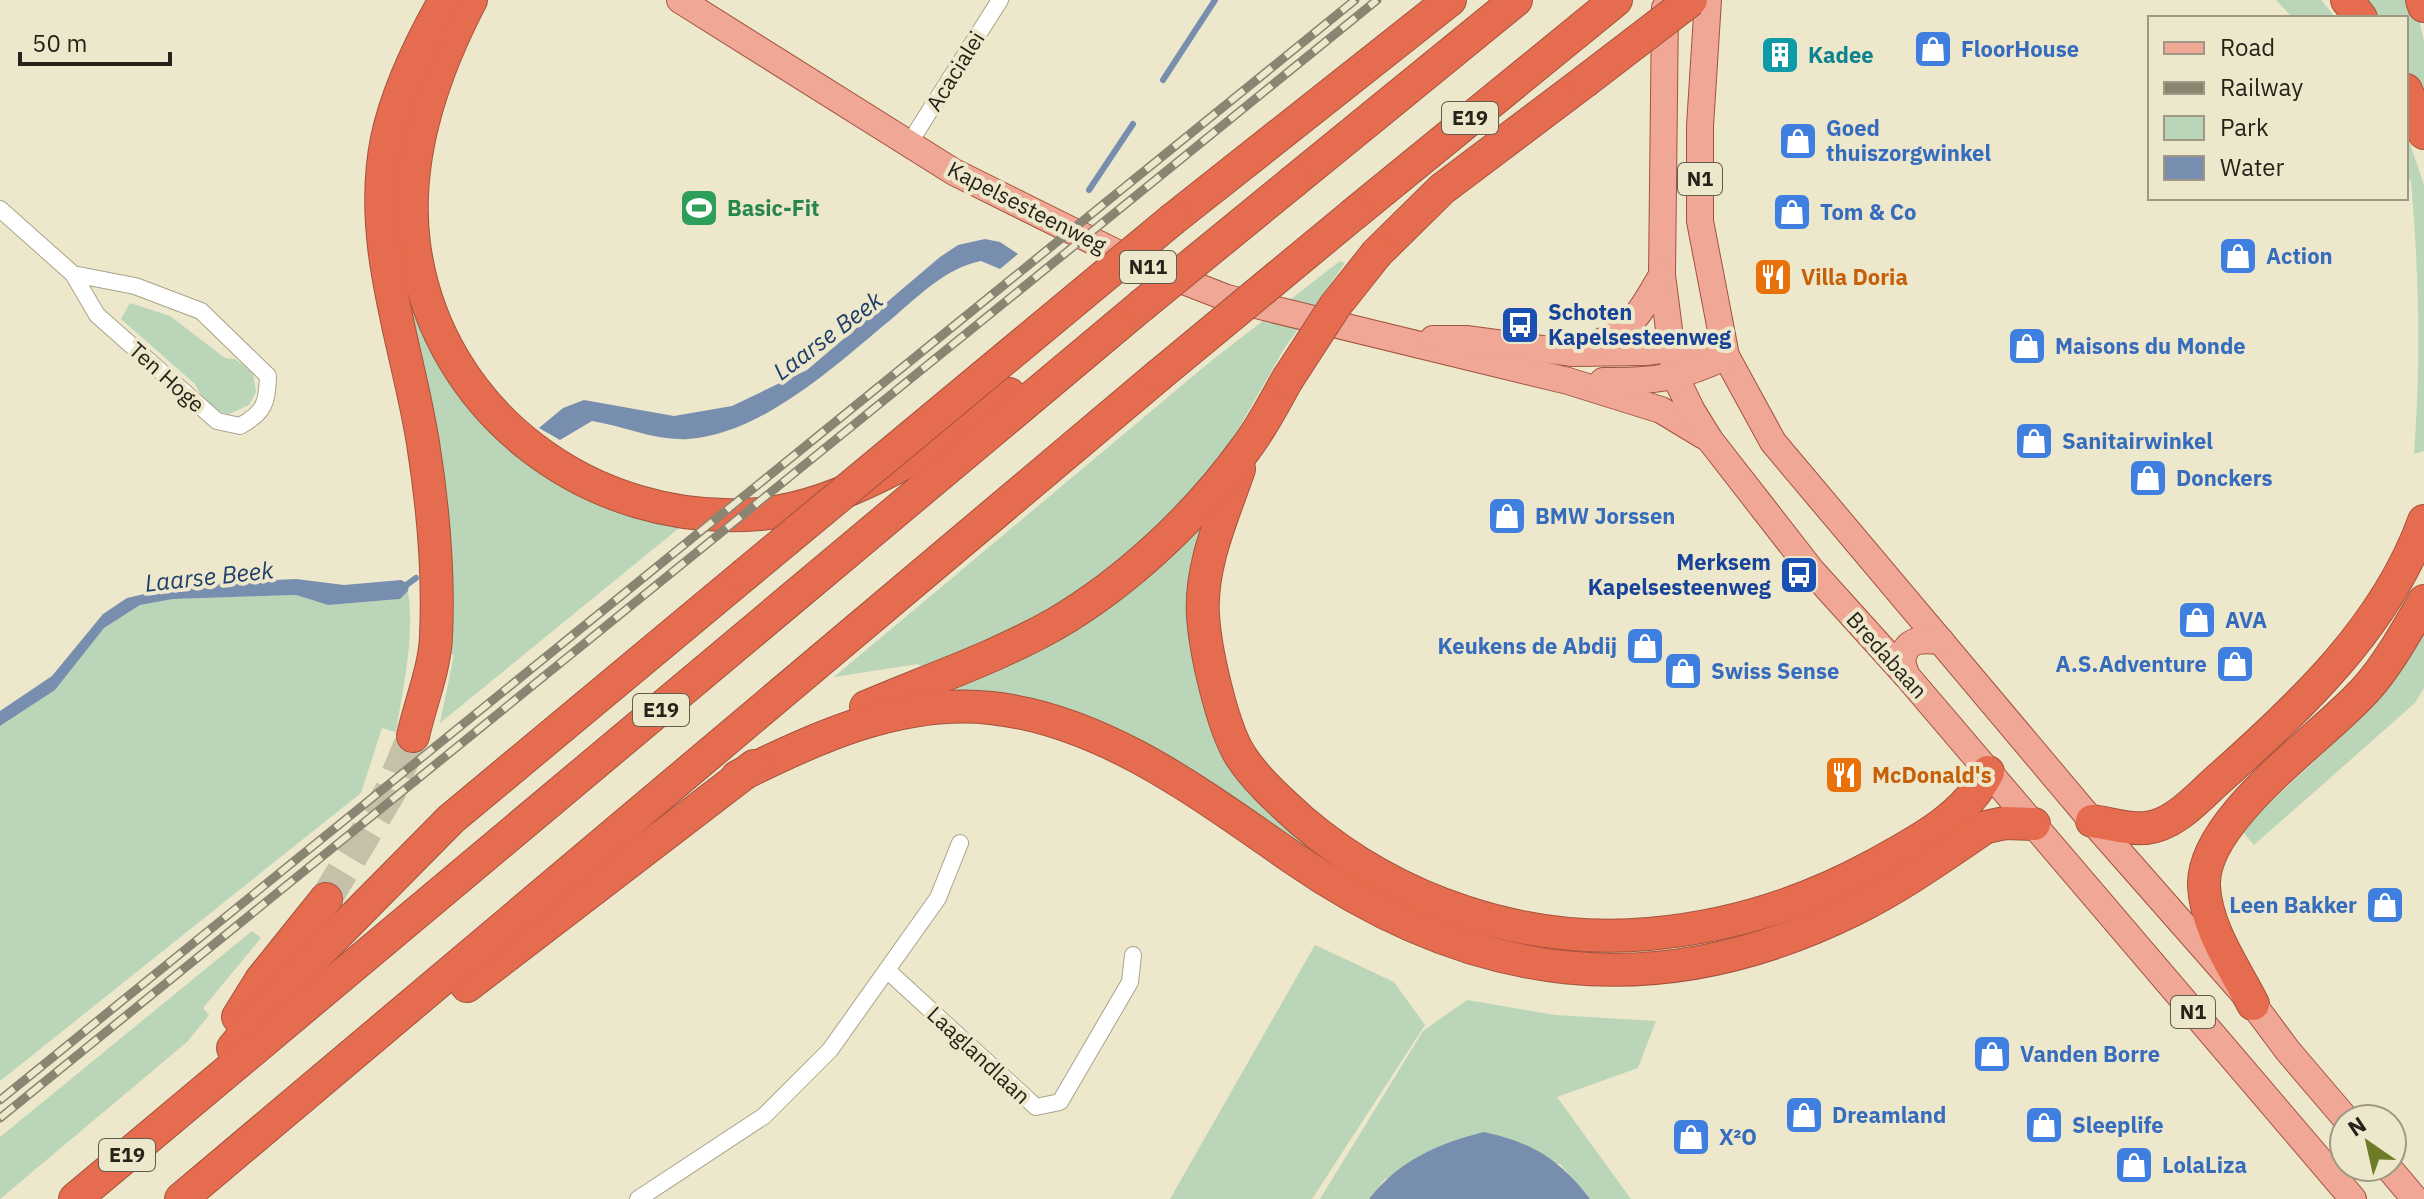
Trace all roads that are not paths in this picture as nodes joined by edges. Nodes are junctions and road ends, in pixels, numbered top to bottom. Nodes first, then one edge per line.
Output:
1 (485, 0) edge
2 (680, 0) edge
3 (1000, 0) edge
4 (1450, 0) edge
5 (1516, 0) edge
6 (1616, 0) edge
7 (2347, 0) edge
8 (2422, 0) edge
9 (1687, 5) edge
10 (2424, 6) edge
11 (459, 8) edge
12 (2359, 16) edge
13 (2408, 95) edge
14 (2424, 133) edge
15 (910, 142) junction
16 (0, 209) edge
17 (73, 274) junction
18 (1662, 275) junction
19 (1141, 306) junction
20 (1406, 340) junction
21 (1669, 349) junction
22 (1573, 353) junction
23 (1726, 356) junction
24 (1675, 376) junction
25 (1568, 381) junction
26 (1710, 440) junction
27 (1246, 448) junction
28 (2424, 521) edge
29 (2424, 601) edge
30 (1941, 641) junction
31 (1906, 675) junction
32 (413, 736) tunnel mouth
33 (1988, 772) junction
34 (737, 777) junction
35 (2092, 821) junction
36 (2034, 824) junction
37 (960, 843) dead end
38 (326, 899) tunnel mouth
39 (1133, 955) dead end
40 (888, 971) junction
41 (2253, 1004) junction
42 (305, 1095) junction
43 (2332, 1103) edge
44 (179, 1111) junction
45 (2402, 1183) edge
46 (75, 1199) edge
47 (181, 1199) edge
48 (638, 1199) edge
49 (2353, 1199) edge
50 (2415, 1199) edge

1 - 11 highway
2 - 15 main road, Kapelsesteenweg / N11
3 - 15 street, Acacialei
4 - 44 highway, bridge
5 - 19 highway, E19, bridge
6 - 42 highway, E19, bridge
7 - 12 highway
8 - 10 highway
9 - 18 main road, Bredabaan / N1
9 - 23 main road, N1
9 - 27 highway, bridge
11 - 19 highway
11 - 32 highway
13 - 14 highway
15 - 20 main road, Kapelsesteenweg / N11
16 - 17 street, Ten Hoge
17 - 17 street, Ten Hoge
18 - 21 main road, Bredabaan / N1
18 - 22 main road, N11
19 - 44 highway, E19
20 - 22 main road, Kapelsesteenweg / N11
20 - 25 main road, Kapelsesteenweg / N11
21 - 22 main road, Kapelsesteenweg / N11
21 - 23 main road, Kapelsesteenweg / N11
21 - 24 main road, Bredabaan / N1
23 - 24 main road, Kapelsesteenweg / N11
23 - 30 main road, N1
24 - 25 main road, Kapelsesteenweg / N11
24 - 26 main road, Bredabaan / N1
25 - 26 main road, Kapelsesteenweg / N11
26 - 31 main road, Bredabaan / N1
27 - 33 highway
27 - 34 highway
28 - 35 highway
29 - 41 highway
30 - 31 main road
30 - 35 main road, N1
31 - 33 main road, Bredabaan / N1
33 - 36 main road, Bredabaan / N1
34 - 36 highway
34 - 42 highway
35 - 41 main road, N1
36 - 49 main road, Bredabaan / N1
37 - 40 street
38 - 44 highway
39 - 40 street, Laaglandlaan
40 - 48 street
41 - 43 main road, N1
42 - 47 highway, E19
44 - 46 highway, E19
45 - 50 main road

